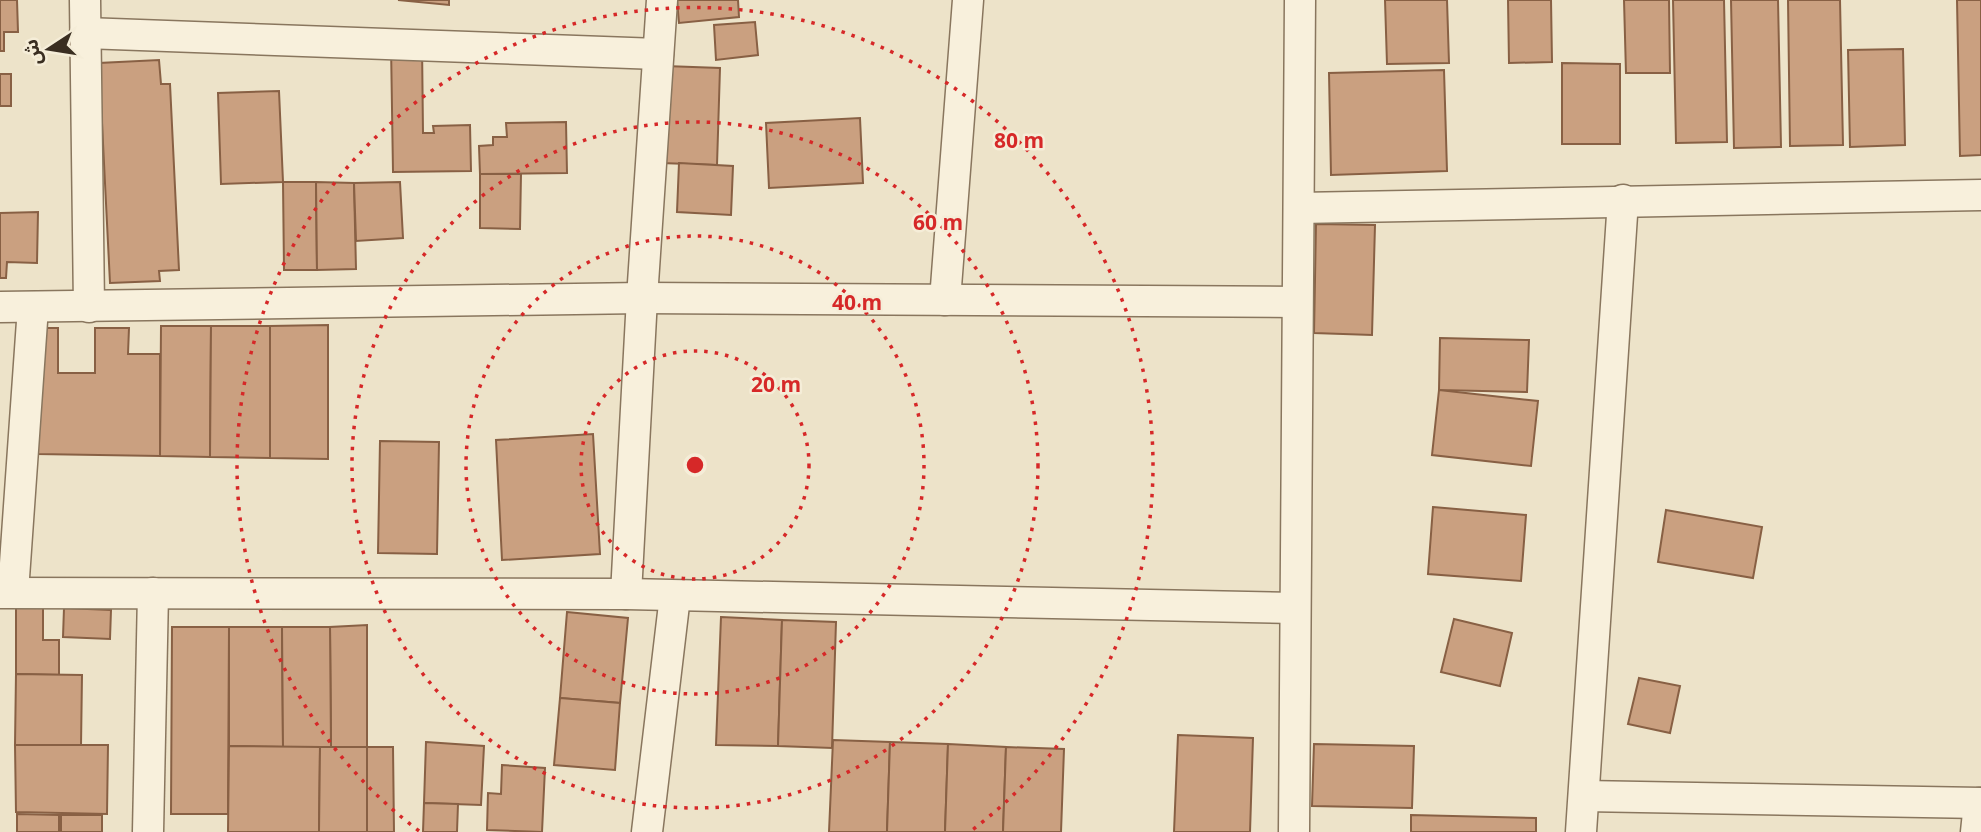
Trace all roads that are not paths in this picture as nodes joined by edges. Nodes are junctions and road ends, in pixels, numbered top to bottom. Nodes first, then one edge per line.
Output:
1 (85, 0) edge
2 (662, 0) edge
3 (968, 0) edge
4 (1300, 0) edge
5 (85, 33) junction
6 (657, 54) junction
7 (1981, 195) edge
8 (1623, 200) junction
9 (1299, 208) junction
10 (642, 298) junction
11 (946, 300) junction
12 (1297, 302) junction
13 (0, 307) edge
14 (33, 307) junction
15 (89, 307) junction
16 (6, 593) edge
17 (153, 593) junction
18 (626, 594) junction
19 (676, 596) junction
20 (1295, 608) junction
21 (1584, 796) junction
22 (1978, 813) edge
23 (148, 832) edge
24 (648, 832) edge
25 (1294, 832) edge
26 (1581, 832) edge

1 - 5 street
2 - 6 street
3 - 11 street
4 - 9 street
5 - 6 street
5 - 15 street
6 - 10 street
7 - 8 street
8 - 9 street
8 - 21 street
9 - 12 street
10 - 11 street
10 - 15 street
10 - 18 street
11 - 12 street
12 - 20 street
13 - 14 street
14 - 15 street
14 - 16 street
16 - 17 street
17 - 18 street
17 - 23 street
18 - 19 street
19 - 20 street
19 - 24 street
20 - 25 street
21 - 22 street
21 - 26 street

